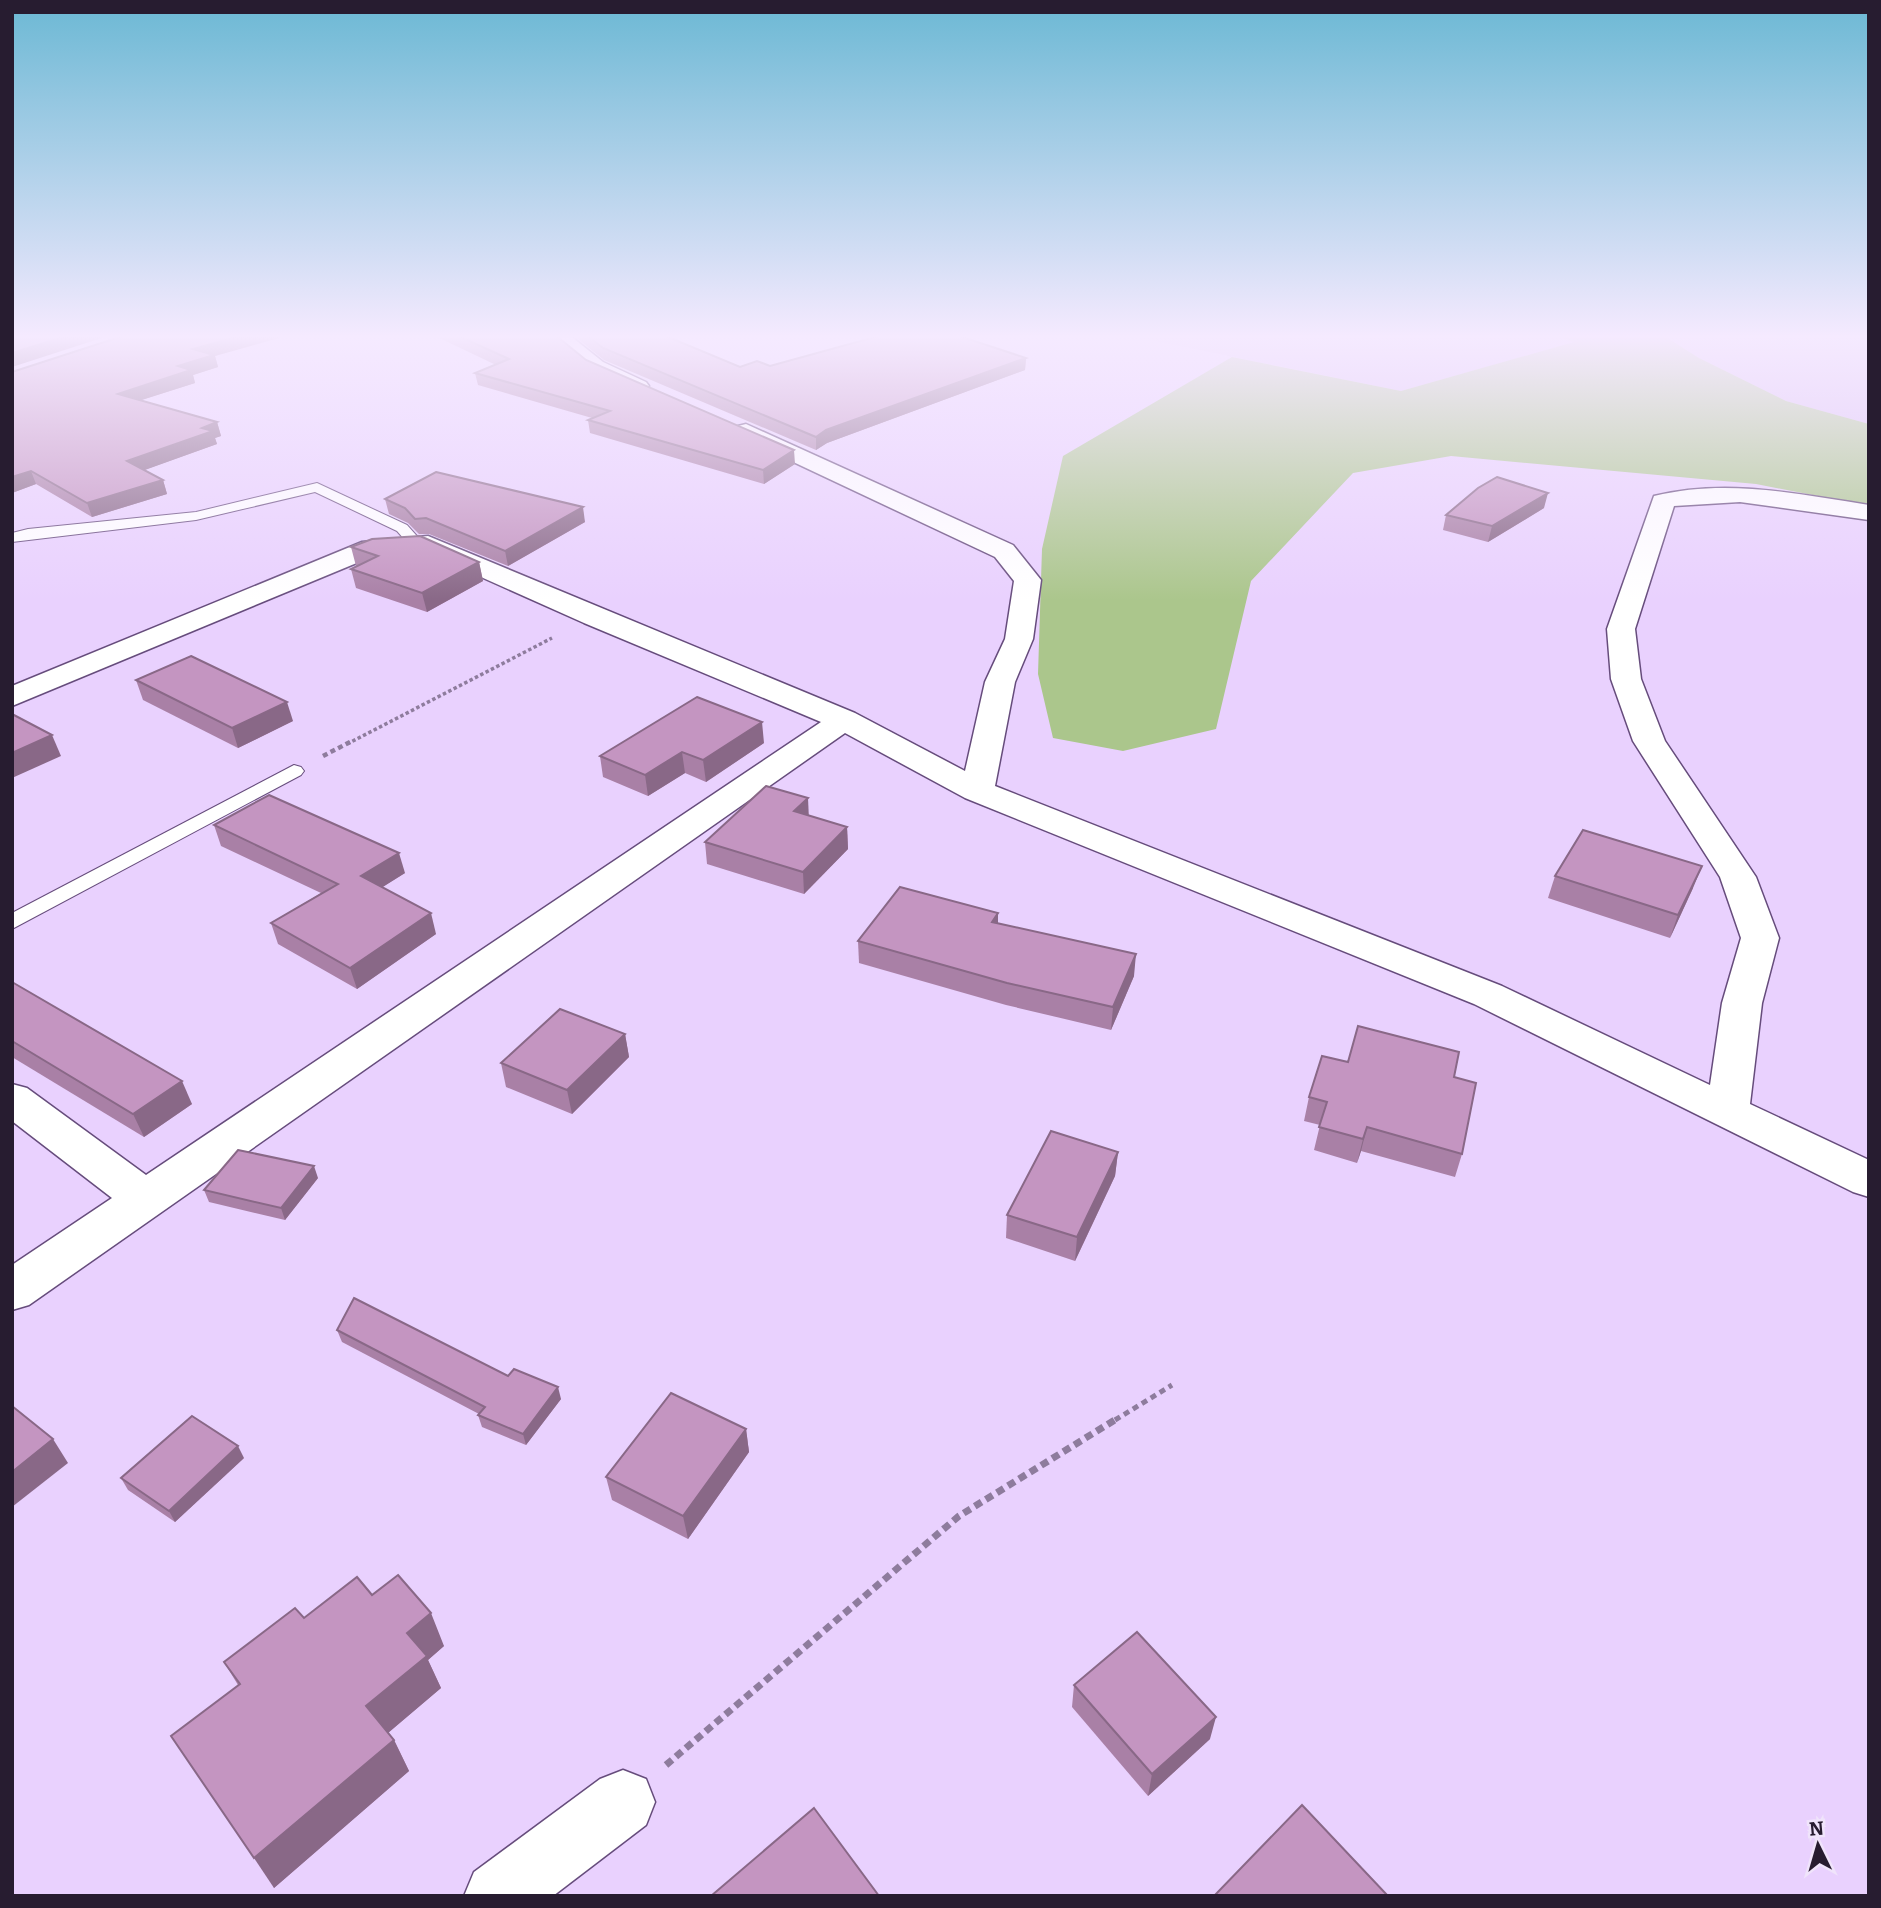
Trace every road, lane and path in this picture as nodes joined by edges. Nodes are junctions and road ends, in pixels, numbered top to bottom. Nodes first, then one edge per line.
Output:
1 (727, 423) edge
2 (1869, 513) edge
3 (12, 538) edge
4 (416, 544) junction
5 (594, 617) junction
6 (12, 697) edge
7 (844, 720) junction
8 (294, 771) joint
9 (979, 783) junction
10 (12, 922) edge
11 (12, 1099) edge
12 (1728, 1110) junction
13 (1869, 1180) edge
14 (146, 1199) junction
15 (12, 1291) edge
16 (1171, 1385) dead end
17 (623, 1802) joint
18 (498, 1896) edge

1 - 9 street
2 - 12 street
3 - 4 lane
4 - 5 street
4 - 6 street
5 - 7 street
5 - 8 path
7 - 9 street
7 - 14 street
8 - 10 lane
9 - 12 street
11 - 14 street
12 - 13 street
14 - 15 street
16 - 17 path
17 - 18 street

